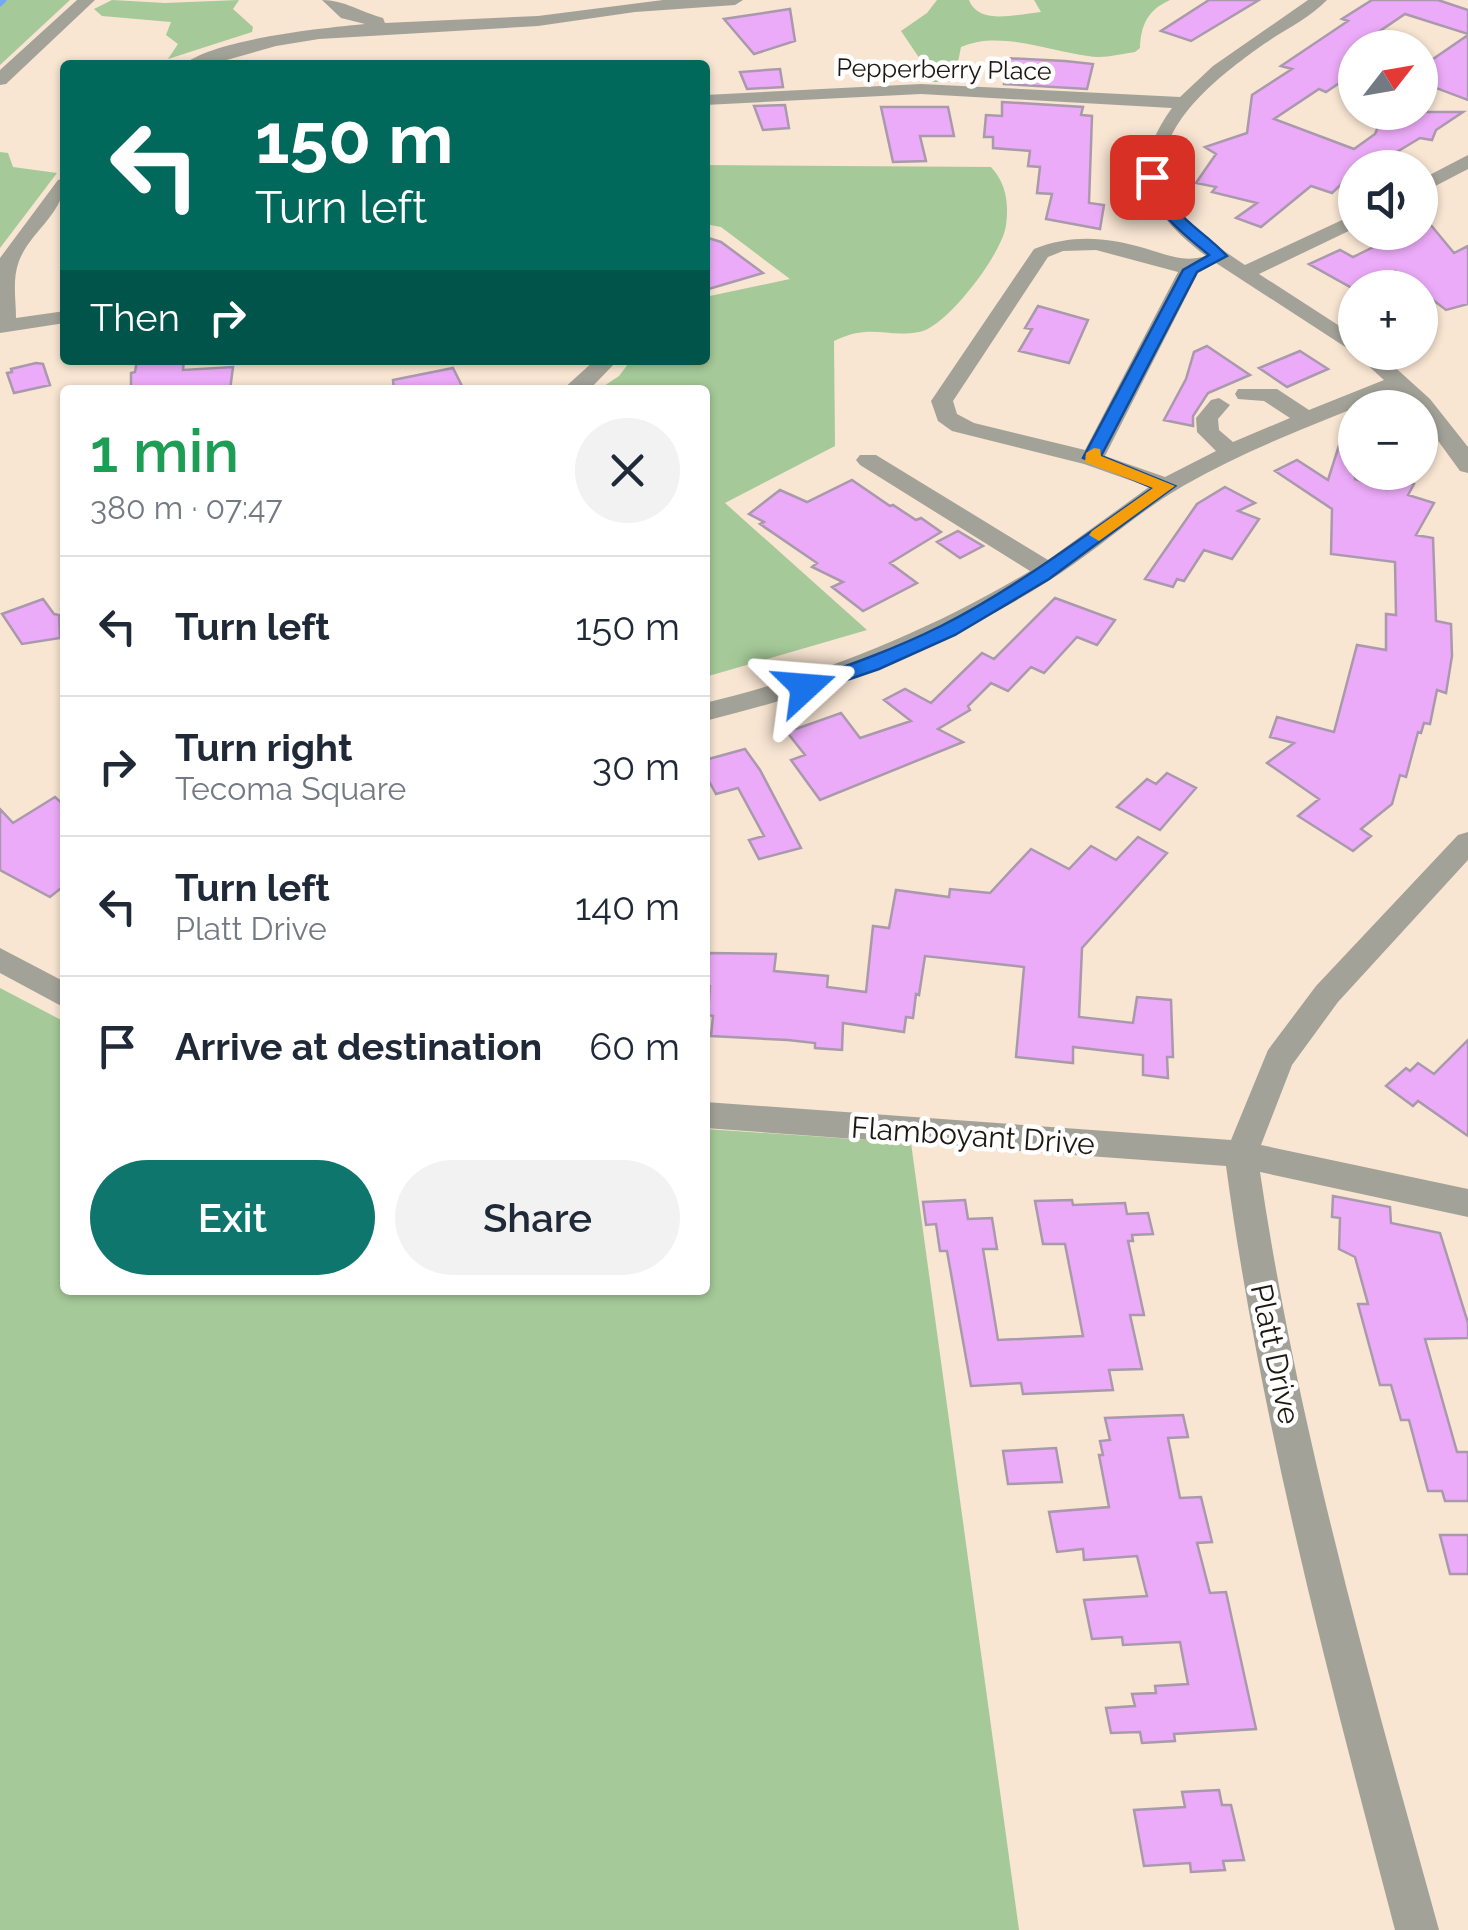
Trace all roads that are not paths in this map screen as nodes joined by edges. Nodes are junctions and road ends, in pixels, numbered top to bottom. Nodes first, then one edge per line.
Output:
1 (88, 0) edge
2 (330, 0) edge
3 (735, 0) edge
4 (1320, 0) edge
5 (383, 27) junction
6 (210, 60) edge
7 (0, 80) edge
8 (710, 100) edge
9 (1183, 103) junction
10 (1468, 161) edge
11 (1438, 178) edge
12 (60, 191) edge
13 (1338, 228) edge
14 (1220, 256) junction
15 (1190, 270) junction
16 (1246, 272) junction
17 (60, 318) edge
18 (3, 326) edge
19 (1338, 334) edge
20 (603, 365) edge
21 (1384, 370) edge
22 (1398, 382) junction
23 (581, 385) edge
24 (1246, 394) dead end
25 (1220, 405) dead end
26 (1310, 420) junction
27 (1232, 453) junction
28 (1092, 458) junction
29 (868, 460) dead end
30 (1468, 466) edge
31 (1166, 486) junction
32 (1048, 571) junction
33 (710, 711) edge
34 (1467, 847) edge
35 (0, 958) edge
36 (60, 993) edge
37 (710, 1115) edge
38 (1241, 1154) junction
39 (1468, 1203) edge
40 (1417, 1930) edge

1 - 7 street
2 - 5 street
3 - 5 street
4 - 9 street
5 - 6 street
8 - 9 street, Pepperberry Place
9 - 14 street
10 - 11 street
12 - 18 street
13 - 16 street
14 - 15 street
14 - 16 street
15 - 28 street
15 - 28 street
16 - 19 street
17 - 18 street
20 - 23 street
21 - 22 street
22 - 26 street
22 - 30 street
24 - 26 street
25 - 27 street
26 - 27 street
27 - 31 street
28 - 31 street
29 - 32 street
31 - 32 street
32 - 33 street
34 - 38 street, Platt Drive
35 - 36 street
37 - 38 street, Flamboyant Drive
38 - 39 street, Flamboyant Drive
38 - 40 street, Platt Drive

